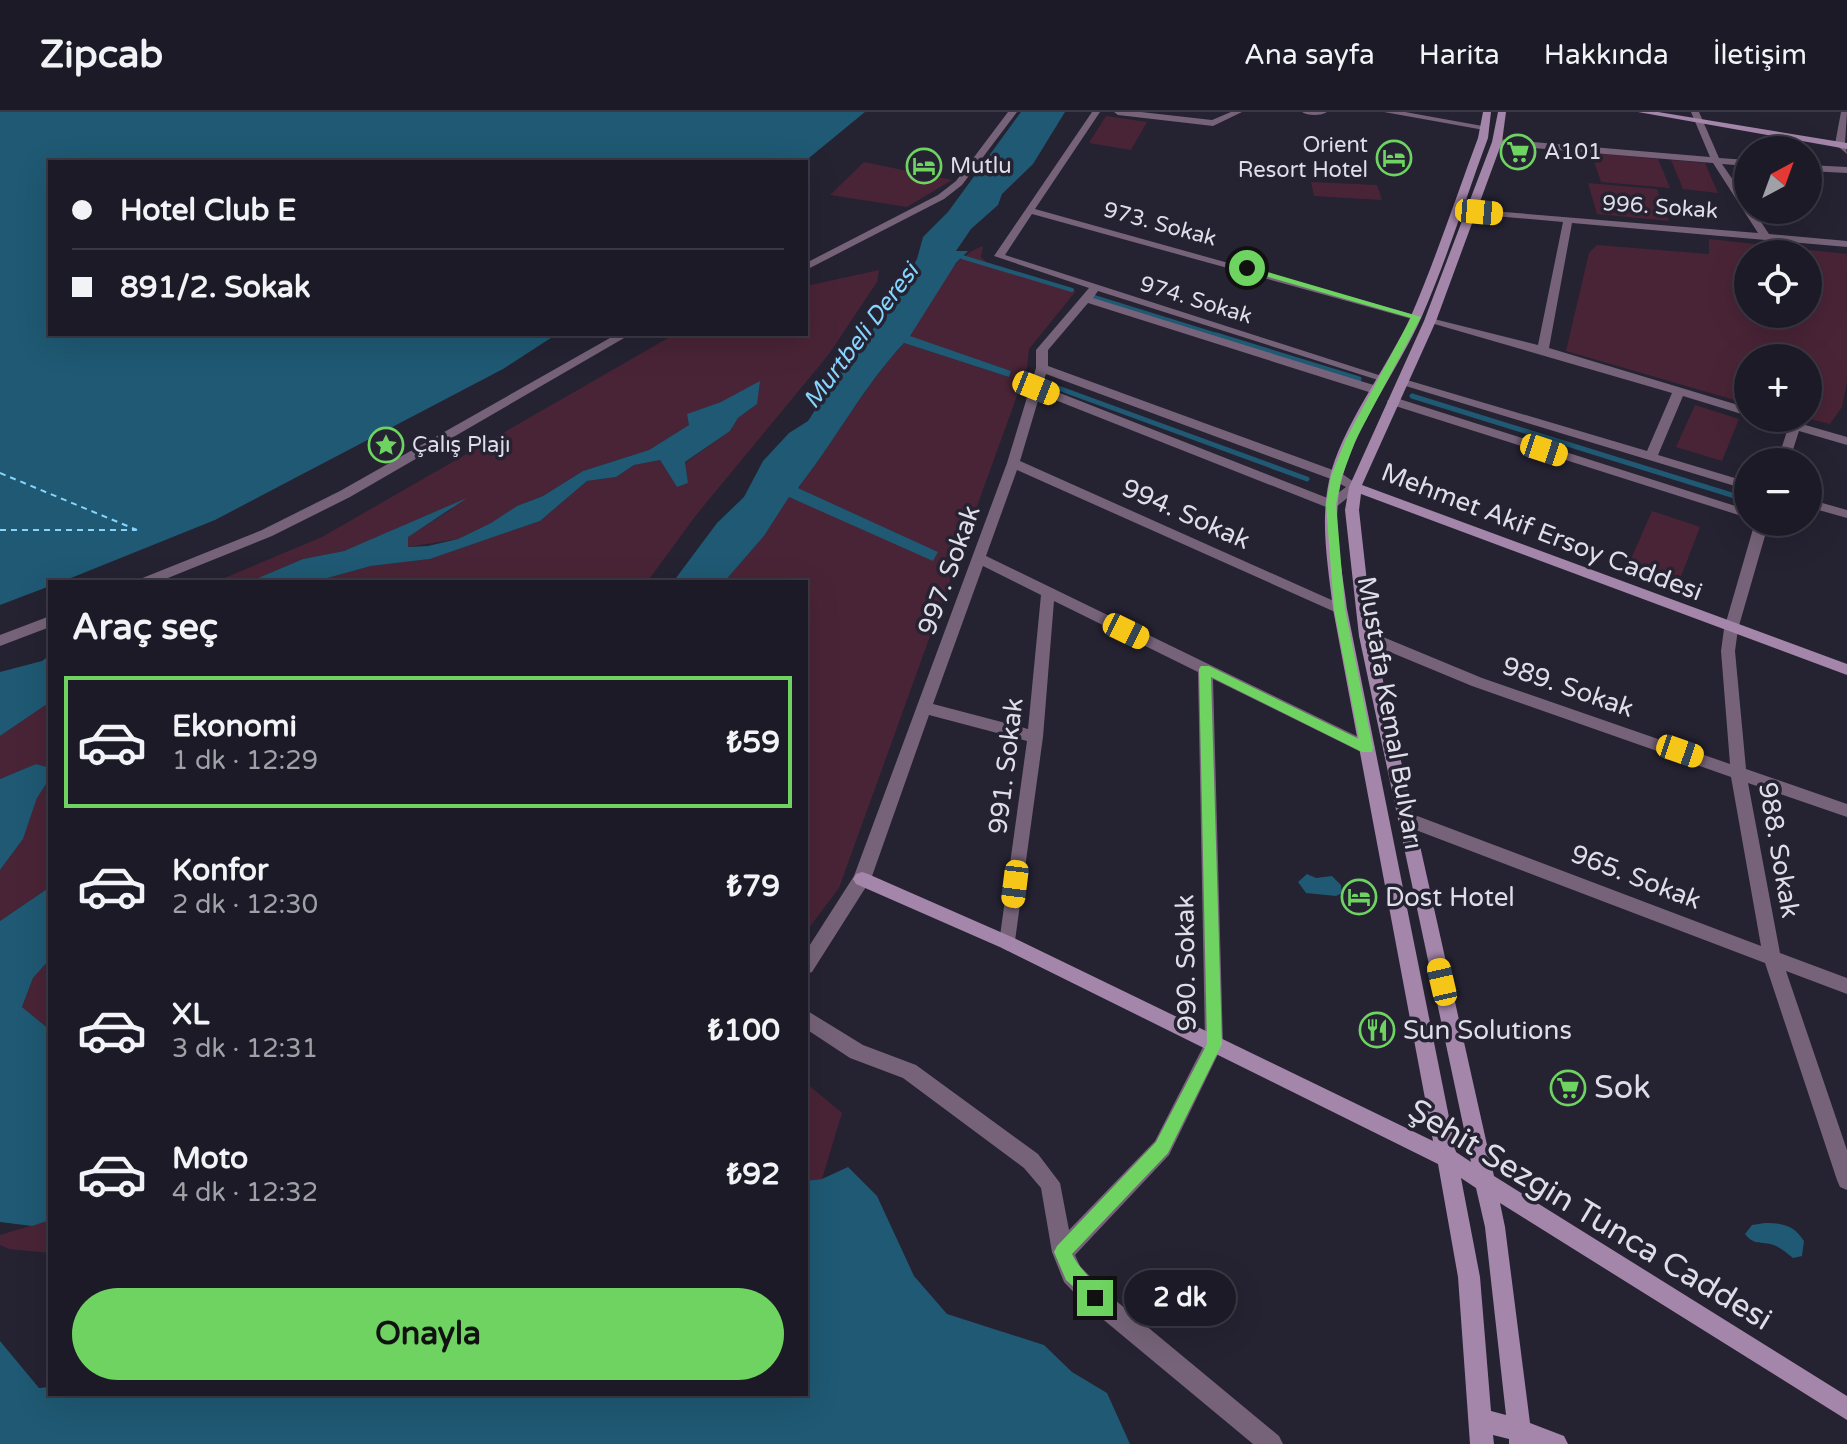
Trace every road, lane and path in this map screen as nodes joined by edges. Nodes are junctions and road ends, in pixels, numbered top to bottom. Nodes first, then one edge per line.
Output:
1 (1013, 112) edge
2 (1096, 112) edge
3 (1118, 112) edge
4 (1238, 112) edge
5 (1306, 112) edge
6 (1323, 112) edge
7 (1388, 112) edge
8 (1487, 112) edge
9 (1502, 112) edge
10 (1642, 112) edge
11 (1845, 112) edge
12 (1696, 116) edge
13 (1484, 127) junction
14 (1497, 142) junction
15 (1845, 147) edge
16 (1716, 161) junction
17 (1734, 162) edge
18 (1822, 169) edge
19 (1847, 170) edge
20 (1031, 211) junction
21 (1471, 211) junction
22 (1568, 220) junction
23 (1764, 234) junction
24 (1847, 244) edge
25 (808, 266) edge
26 (1090, 294) junction
27 (1416, 317) junction
28 (1430, 321) junction
29 (622, 336) edge
30 (1543, 350) junction
31 (1042, 368) junction
32 (1403, 382) junction
33 (1379, 384) junction
34 (1036, 388) junction
35 (1679, 391) junction
36 (1393, 401) junction
37 (1734, 408) edge
38 (1816, 432) edge
39 (1847, 441) edge
40 (1650, 458) junction
41 (1013, 463) junction
42 (1336, 476) junction
43 (1734, 482) edge
44 (1355, 487) junction
45 (1331, 504) junction
46 (1822, 507) edge
47 (1734, 510) edge
48 (1847, 514) edge
49 (1758, 536) edge
50 (978, 558) junction
51 (150, 580) edge
52 (1048, 594) junction
53 (1340, 609) junction
54 (48, 622) edge
55 (1731, 629) junction
56 (1366, 636) junction
57 (0, 641) edge
58 (1205, 669) junction
59 (1847, 670) edge
60 (925, 708) junction
61 (1035, 737) junction
62 (1367, 748) junction
63 (1738, 770) junction
64 (1847, 811) edge
65 (1406, 819) junction
66 (862, 879) junction
67 (1008, 943) junction
68 (1772, 956) junction
69 (808, 963) edge
70 (1847, 986) edge
71 (808, 1020) edge
72 (1214, 1044) junction
73 (1445, 1157) junction
74 (1847, 1180) edge
75 (1486, 1184) junction
76 (1063, 1252) junction
77 (1847, 1409) edge
78 (1480, 1420) junction
79 (1520, 1437) edge
80 (1271, 1444) edge
81 (1482, 1444) edge
82 (1556, 1444) edge

1 - 25 street
2 - 20 street
3 - 4 street
5 - 6 street
7 - 13 street
8 - 13 main road, Mustafa Kemal Bulvarı
9 - 14 main road, Mustafa Kemal Bulvarı
10 - 12 main road
11 - 15 street
12 - 15 main road
12 - 16 street
13 - 27 main road, Mustafa Kemal Bulvarı
14 - 16 street
14 - 21 main road, Mustafa Kemal Bulvarı
16 - 17 street
16 - 23 street
18 - 19 street
20 - 26 street
20 - 27 street, 973. Sokak
21 - 22 street, 996. Sokak
21 - 28 main road, Mustafa Kemal Bulvarı
22 - 23 street, 996. Sokak
22 - 30 street
23 - 24 street, 996. Sokak
26 - 31 street, 997. Sokak
26 - 33 street
27 - 33 main road, Mustafa Kemal Bulvarı
28 - 30 street
28 - 32 main road, Mustafa Kemal Bulvarı
29 - 51 street
30 - 35 street
31 - 34 street, 997. Sokak
31 - 42 street, Mehmet Akif Ersoy Caddesi
32 - 36 main road, Mustafa Kemal Bulvarı
32 - 40 street
33 - 42 main road, Mustafa Kemal Bulvarı
34 - 41 street, 997. Sokak
34 - 45 street
35 - 37 street
35 - 40 street
36 - 44 main road, Mustafa Kemal Bulvarı
36 - 47 street
38 - 39 street
40 - 43 street
41 - 50 street, 997. Sokak
41 - 53 street, 994. Sokak
42 - 44 street, Mehmet Akif Ersoy Caddesi
42 - 45 main road, Mustafa Kemal Bulvarı
44 - 45 street
44 - 55 main road, Mehmet Akif Ersoy Caddesi
44 - 56 main road, Mustafa Kemal Bulvarı
45 - 53 main road, Mustafa Kemal Bulvarı
46 - 48 street
49 - 55 street, 988. Sokak
50 - 52 street
50 - 60 street, 997. Sokak
52 - 58 street
52 - 61 street, 991. Sokak
53 - 62 main road, Mustafa Kemal Bulvarı
54 - 57 street
55 - 59 main road, Mehmet Akif Ersoy Caddesi
55 - 63 street, 988. Sokak
56 - 63 street, 989. Sokak
56 - 65 main road, Mustafa Kemal Bulvarı
58 - 62 street
58 - 72 street, 990. Sokak
60 - 61 street
60 - 66 street, 997. Sokak
61 - 67 street, 991. Sokak
62 - 73 main road, Mustafa Kemal Bulvarı
63 - 64 street, 989. Sokak
63 - 68 street, 988. Sokak
65 - 68 street, 965. Sokak
65 - 75 main road, Mustafa Kemal Bulvarı
66 - 67 main road, Şehit Sezgin Tunca Caddesi
66 - 69 street, 997. Sokak
67 - 72 main road, Şehit Sezgin Tunca Caddesi
68 - 70 street, 965. Sokak
68 - 74 street, 988. Sokak
71 - 76 street
72 - 73 main road, Şehit Sezgin Tunca Caddesi
72 - 76 street, 990. Sokak
73 - 75 main road, Şehit Sezgin Tunca Caddesi
73 - 78 main road, Mustafa Kemal Bulvarı
75 - 77 main road, Şehit Sezgin Tunca Caddesi
75 - 79 main road, Mustafa Kemal Bulvarı
76 - 80 street
78 - 79 main road
78 - 81 main road, Mustafa Kemal Bulvarı
79 - 82 main road

